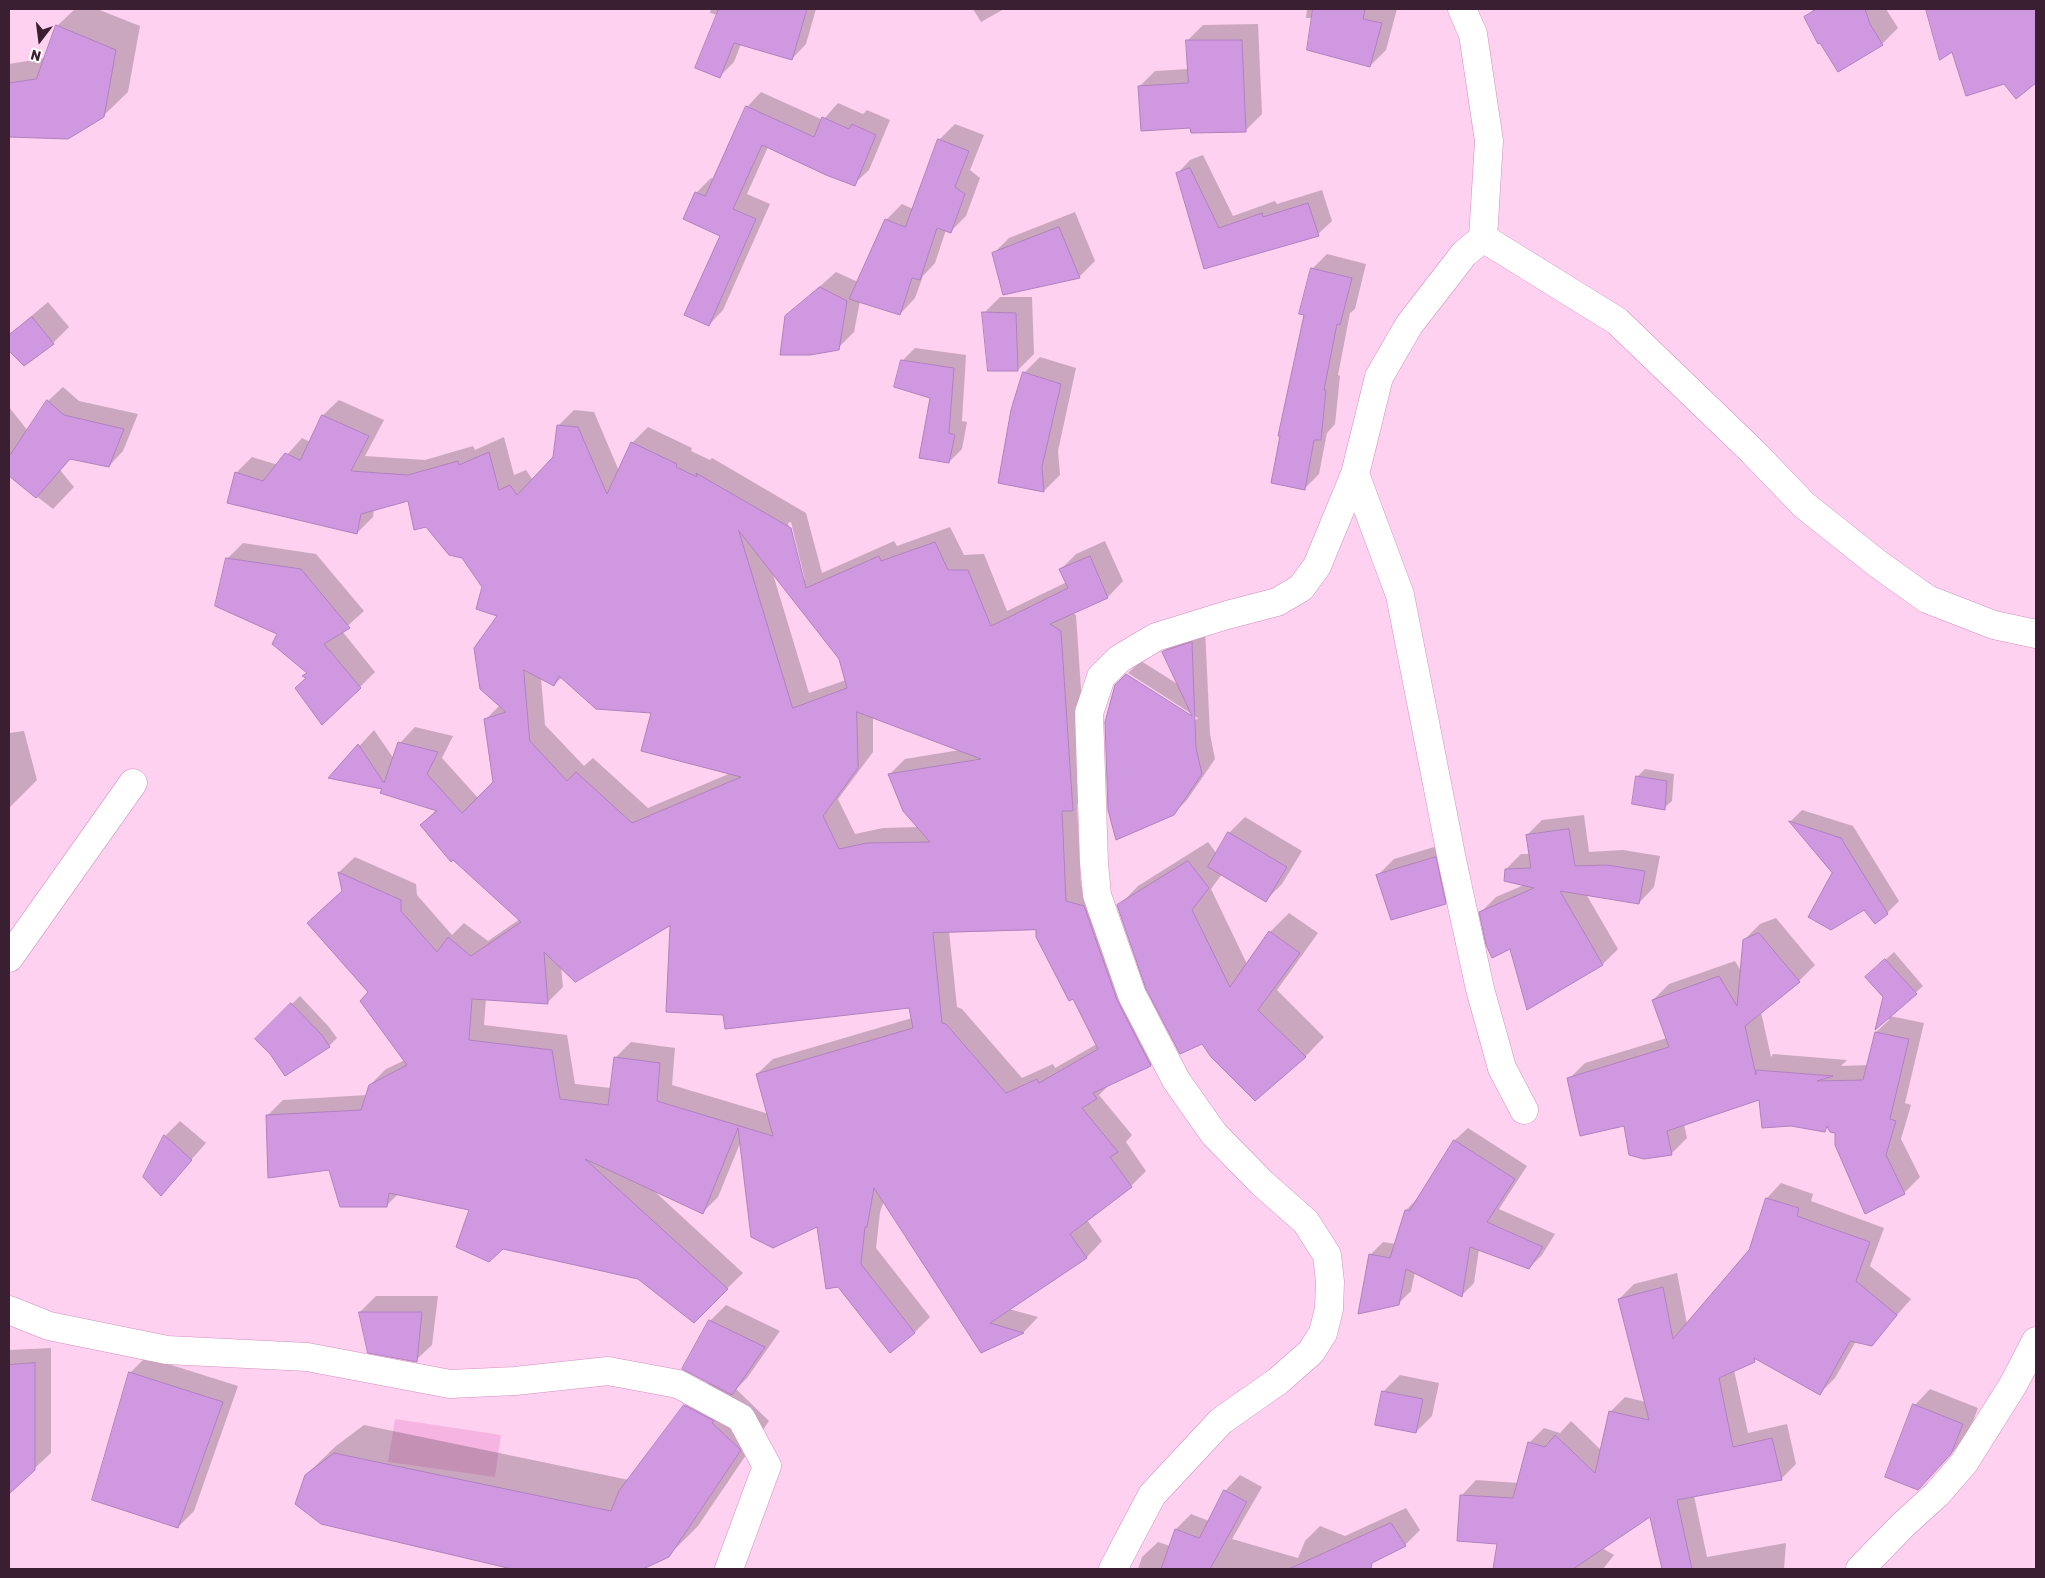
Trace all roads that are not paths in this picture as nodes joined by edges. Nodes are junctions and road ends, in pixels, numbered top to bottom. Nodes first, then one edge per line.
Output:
1 (1462, 9) edge
2 (1483, 238) junction
3 (1355, 474) junction
4 (2036, 634) edge
5 (133, 783) dead end
6 (9, 958) edge
7 (1524, 1110) dead end
8 (9, 1310) edge
9 (2036, 1341) edge
10 (729, 1569) edge
11 (1114, 1569) edge
12 (1860, 1569) edge

1 - 2 street
2 - 3 street
2 - 4 street
3 - 7 street
3 - 11 street
5 - 6 street
8 - 10 street
9 - 12 street

